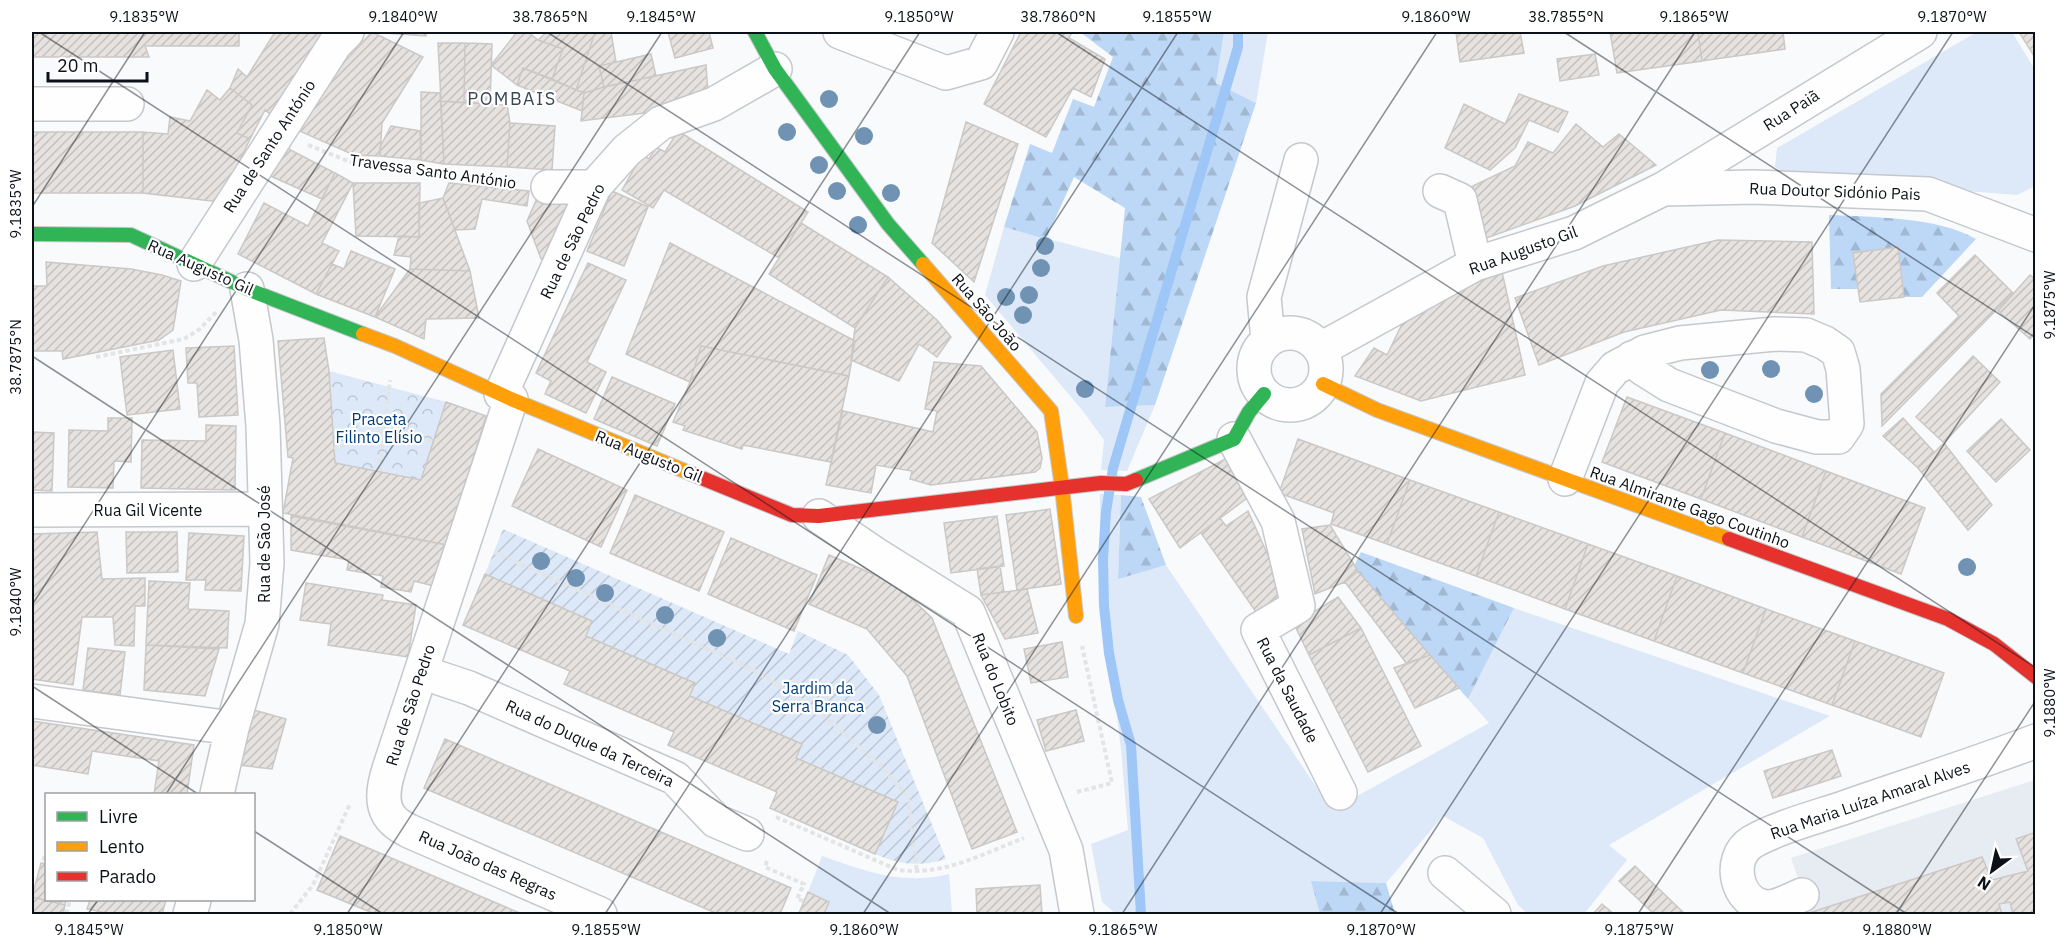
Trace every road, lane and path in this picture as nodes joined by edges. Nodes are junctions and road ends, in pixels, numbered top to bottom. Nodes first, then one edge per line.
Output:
1 (347, 32) edge
2 (755, 32) edge
3 (840, 32) edge
4 (997, 32) edge
5 (1920, 32) edge
6 (775, 69) junction
7 (32, 104) edge
8 (127, 104) dead end
9 (277, 132) junction
10 (1301, 160) dead end
11 (548, 187) joint
12 (594, 187) junction
13 (1663, 189) junction
14 (1440, 191) dead end
15 (32, 234) edge
16 (2036, 235) edge
17 (194, 264) junction
18 (1475, 264) junction
19 (241, 286) junction
20 (1268, 339) junction
21 (395, 346) junction
22 (1321, 349) junction
23 (96, 357) dead end
24 (1632, 358) junction
25 (1323, 384) junction
26 (1264, 394) junction
27 (506, 397) junction
28 (383, 429) junction
29 (1234, 439) junction
30 (432, 441) dead end
31 (334, 449) dead end
32 (379, 471) dead end
33 (1565, 479) junction
34 (1062, 487) junction
35 (265, 509) junction
36 (32, 510) edge
37 (819, 516) junction
38 (465, 539) junction
39 (1076, 616) joint
40 (421, 672) junction
41 (2036, 677) edge
42 (32, 701) edge
43 (232, 728) junction
44 (2036, 741) edge
45 (1340, 792) dead end
46 (217, 793) edge
47 (351, 803) dead end
48 (385, 806) joint
49 (1050, 813) junction
50 (747, 834) junction
51 (917, 873) junction
52 (1445, 873) dead end
53 (1802, 895) dead end
54 (804, 901) dead end
55 (290, 915) edge
56 (600, 915) edge
57 (1077, 915) edge
58 (1494, 915) edge

1 - 9 street, Rua de Santo António
2 - 6 street, Rua São João
3 - 4 street
5 - 13 street, Rua Paiã
6 - 12 street, Rua de São Pedro
6 - 34 street, Rua São João
7 - 8 street
9 - 11 path, Travessa Santo António
9 - 17 street, Rua de Santo António
10 - 20 street
11 - 12 street
12 - 27 street, Rua de São Pedro
13 - 16 street, Rua Doutor Sidónio Pais
13 - 18 street, Rua Augusto Gil
14 - 18 street
15 - 17 street, Rua Augusto Gil
17 - 19 street, Rua Augusto Gil
18 - 22 street, Rua Augusto Gil
19 - 21 street, Rua Augusto Gil
19 - 23 path
19 - 35 street, Rua de São José
20 - 22 street
20 - 26 street
21 - 27 street, Rua Augusto Gil
21 - 28 path
22 - 25 street
24 - 24 street
24 - 33 street
25 - 26 street
25 - 33 street, Rua Almirante Gago Coutinho
26 - 29 street
27 - 37 street, Rua Augusto Gil
27 - 38 street, Rua de São Pedro
28 - 30 path
28 - 31 path
28 - 32 path
29 - 34 street, Rua Augusto Gil
29 - 45 street, Rua da Saudade
33 - 41 street, Rua Almirante Gago Coutinho
34 - 37 street, Rua Augusto Gil
34 - 39 street, Rua São João
35 - 36 street, Rua Gil Vicente
35 - 43 street, Rua de São José
37 - 49 street, Rua do Lobito
38 - 40 street, Rua de São Pedro
38 - 51 path
39 - 49 path
40 - 48 street, Rua de São Pedro
40 - 50 street, Rua do Duque da Terceira
42 - 43 street
43 - 46 street, Rua de São José
44 - 53 street, Rua Maria Luíza Amaral Alves
47 - 55 path
48 - 56 street, Rua João das Regras
49 - 51 path
49 - 57 street, Rua do Lobito
50 - 51 path
50 - 54 path
52 - 58 street

